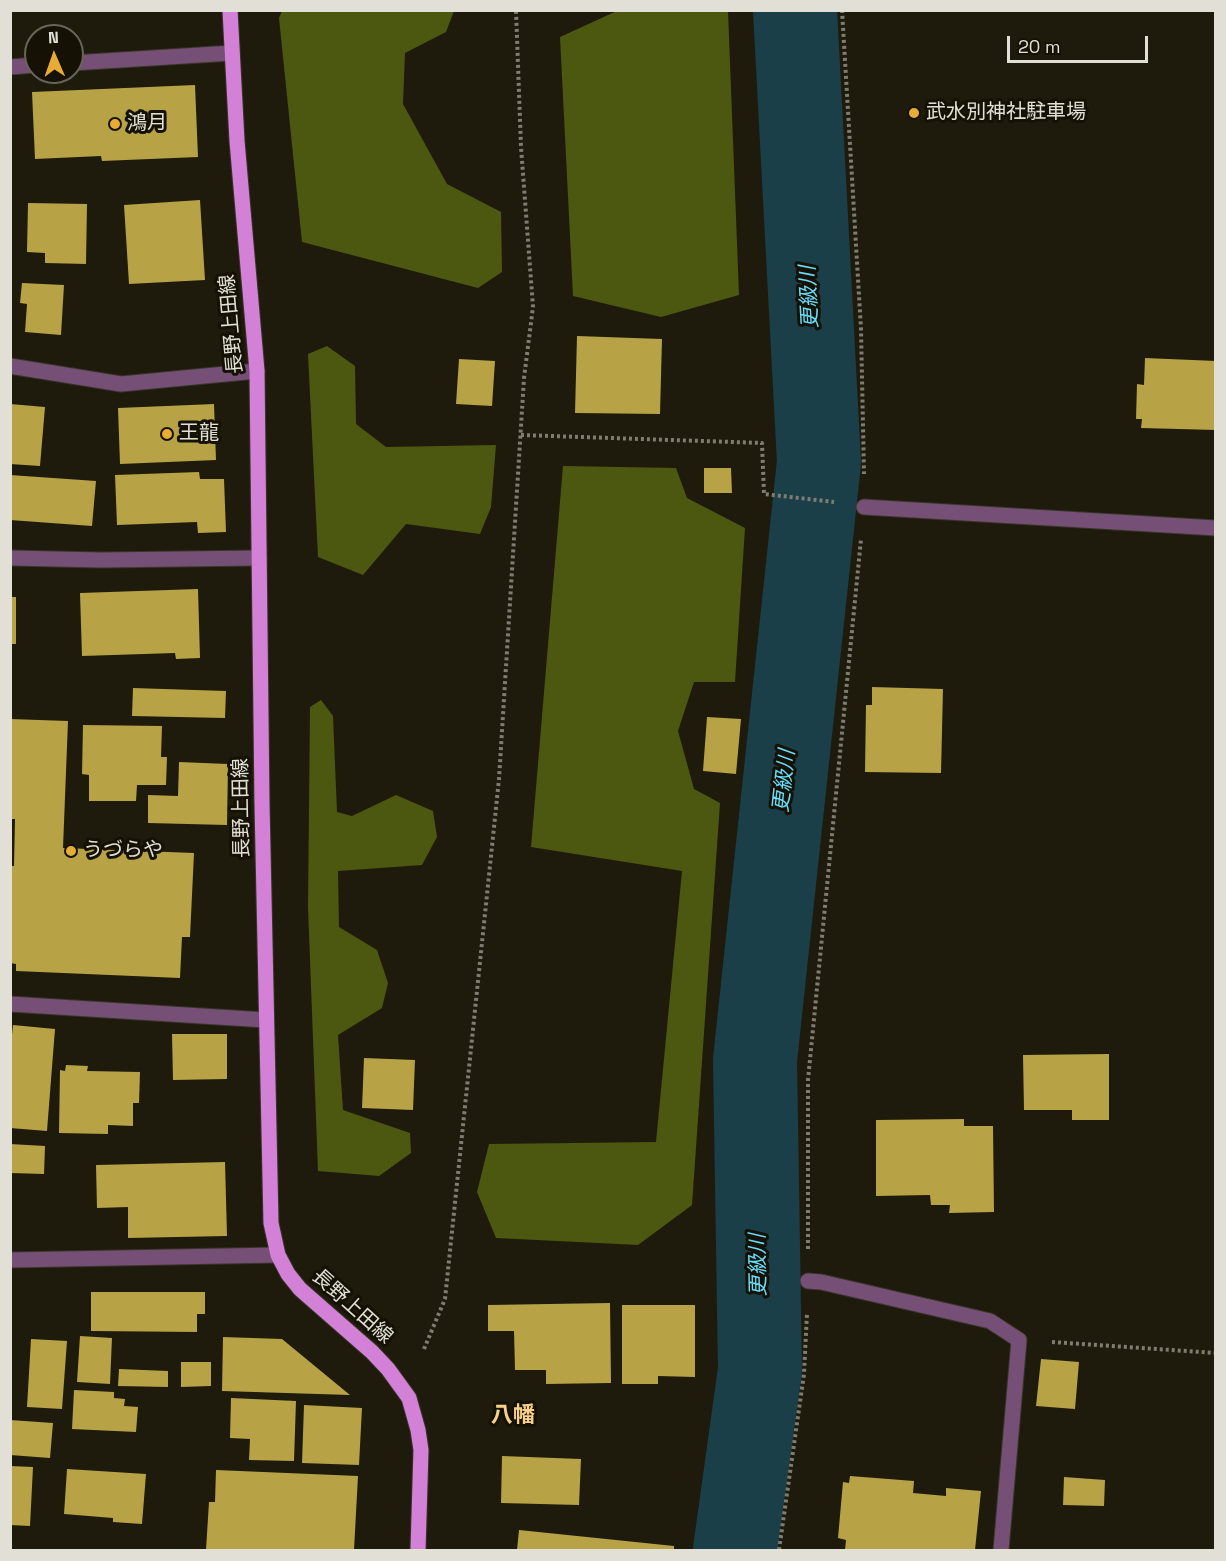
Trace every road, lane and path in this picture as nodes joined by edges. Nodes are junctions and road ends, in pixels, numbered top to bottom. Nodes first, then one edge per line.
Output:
1 (230, 10) edge
2 (516, 10) edge
3 (842, 10) edge
4 (232, 53) junction
5 (84, 62) edge
6 (10, 366) edge
7 (257, 371) junction
8 (521, 435) junction
9 (843, 504) dead end
10 (864, 507) junction
11 (1215, 528) edge
12 (10, 558) edge
13 (260, 558) junction
14 (10, 1005) edge
15 (266, 1020) junction
16 (278, 1255) junction
17 (10, 1260) edge
18 (808, 1281) junction
19 (1019, 1340) junction
20 (424, 1349) dead end
21 (1215, 1353) edge
22 (418, 1551) edge
23 (779, 1551) edge
24 (1001, 1551) edge

1 - 4 main road, 長野上田線
2 - 8 path
3 - 10 path
4 - 5 street
4 - 7 main road, 長野上田線
6 - 7 street
7 - 13 main road, 長野上田線
8 - 9 path
8 - 20 path
10 - 11 street
10 - 18 path
12 - 13 street
13 - 15 main road, 長野上田線
14 - 15 street
15 - 16 main road, 長野上田線
16 - 17 street
16 - 22 main road, 長野上田線
18 - 19 street
18 - 23 path
19 - 21 path
19 - 24 street

